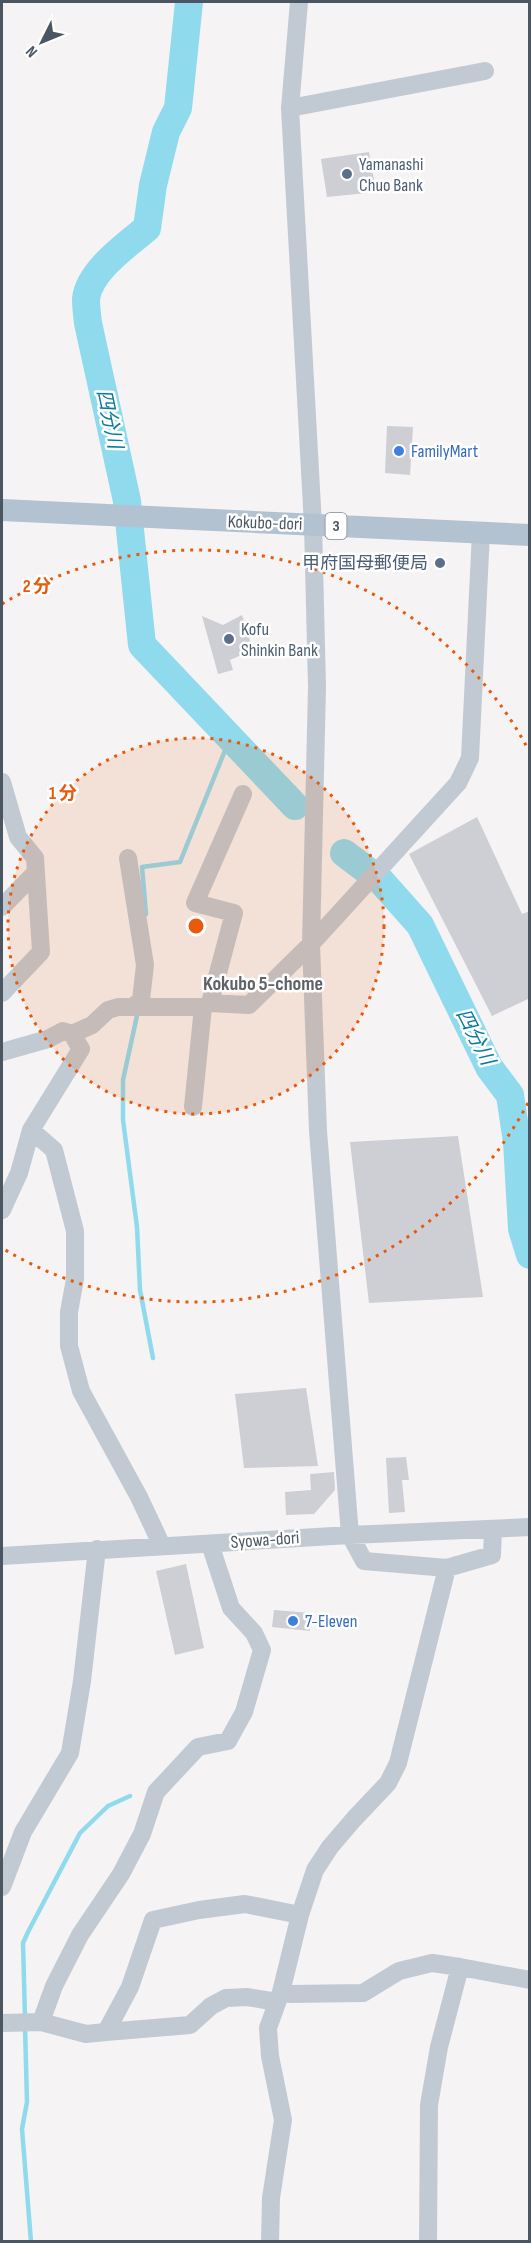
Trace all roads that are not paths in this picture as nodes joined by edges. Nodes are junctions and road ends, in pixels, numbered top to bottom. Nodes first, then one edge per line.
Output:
1 (299, 2) edge
2 (485, 71) dead end
3 (290, 108) junction
4 (2, 510) edge
5 (313, 525) junction
6 (481, 532) junction
7 (530, 535) edge
8 (2, 782) edge
9 (243, 794) dead end
10 (5, 814) edge
11 (128, 858) dead end
12 (36, 872) junction
13 (2, 907) edge
14 (311, 944) junction
15 (2, 993) edge
16 (206, 1005) junction
17 (134, 1006) junction
18 (72, 1035) junction
19 (2, 1052) edge
20 (193, 1107) dead end
21 (31, 1130) junction
22 (2, 1210) edge
23 (530, 1527) edge
24 (493, 1529) junction
25 (350, 1535) junction
26 (210, 1544) junction
27 (162, 1546) junction
28 (97, 1550) junction
29 (2, 1556) edge
30 (447, 1568) junction
31 (2, 1887) edge
32 (300, 1916) junction
33 (459, 1968) junction
34 (530, 1980) edge
35 (279, 1997) junction
36 (9, 2022) edge
37 (38, 2022) junction
38 (106, 2032) junction
39 (270, 2241) edge
40 (428, 2241) edge

1 - 3 street
2 - 3 street
3 - 5 street
4 - 5 main road, Kokubo-dori / 3
5 - 6 main road, Kokubo-dori / 3
5 - 14 street
6 - 7 main road, Kokubo-dori / 3
6 - 14 street
8 - 10 street
9 - 16 street
10 - 12 street
11 - 17 street
12 - 13 street
12 - 15 street
14 - 16 street
14 - 25 street
16 - 17 street
16 - 20 street
17 - 18 street
18 - 19 street
18 - 21 street
21 - 22 street
21 - 27 street
23 - 24 street, Syowa-dori
24 - 25 street, Syowa-dori
24 - 30 street
25 - 26 street, Syowa-dori
25 - 30 street
26 - 27 street, Syowa-dori
26 - 37 street
27 - 28 street, Syowa-dori
28 - 29 street, Syowa-dori
28 - 31 street
30 - 32 street
32 - 35 street
32 - 38 street
33 - 34 street
33 - 35 street
33 - 40 street
35 - 38 street
35 - 39 street
36 - 37 street
37 - 38 street

